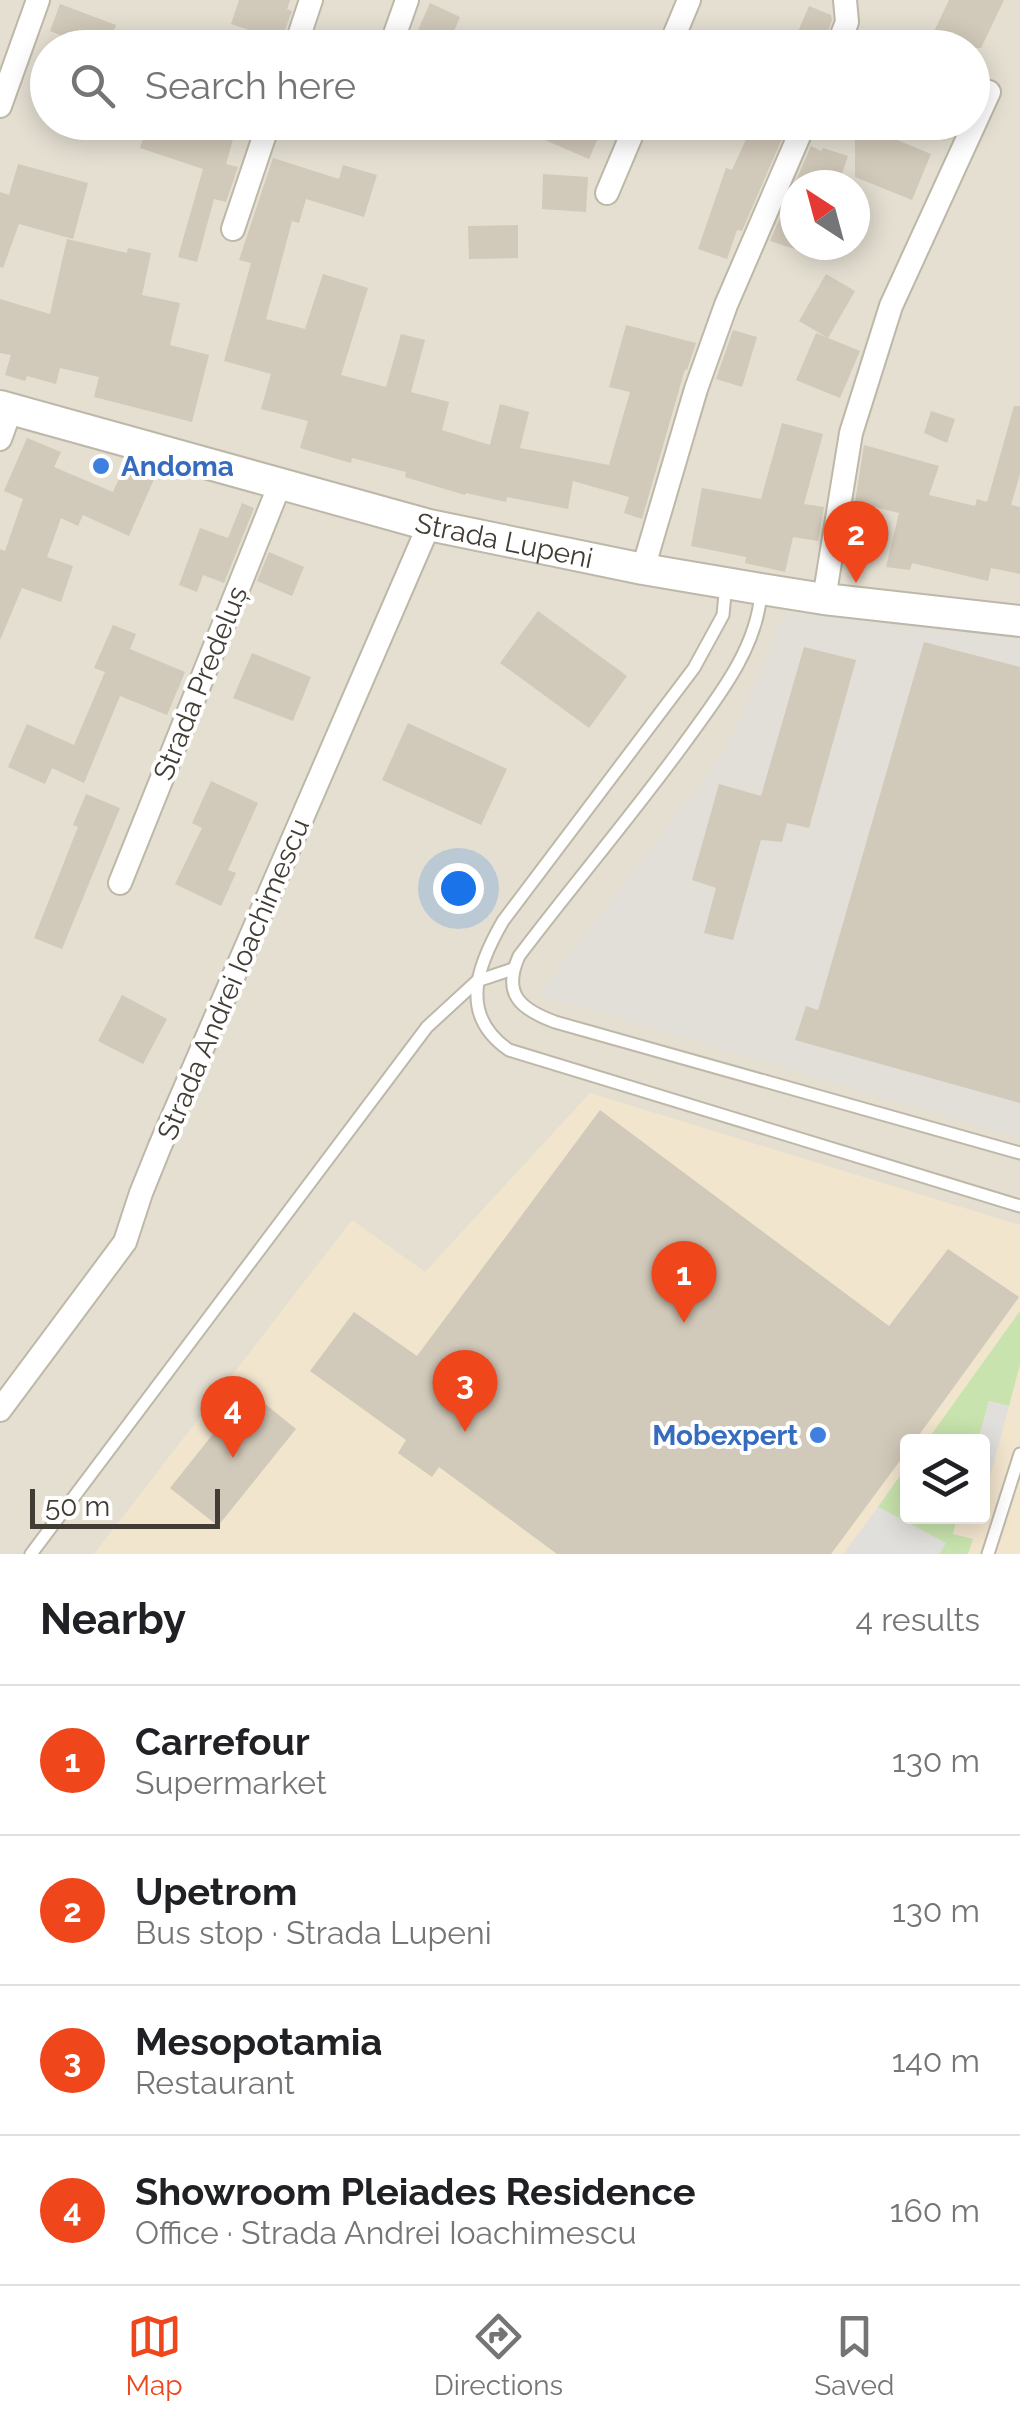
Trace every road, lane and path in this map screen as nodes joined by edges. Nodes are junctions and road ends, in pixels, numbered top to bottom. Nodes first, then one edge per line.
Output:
1 (38, 0) edge
2 (311, 0) edge
3 (408, 0) edge
4 (689, 0) edge
5 (845, 0) edge
6 (300, 30) edge
7 (397, 30) edge
8 (676, 30) edge
9 (845, 30) edge
10 (0, 106) edge
11 (263, 140) edge
12 (629, 140) edge
13 (797, 140) edge
14 (968, 140) edge
15 (606, 193) dead end
16 (233, 228) dead end
17 (5, 407) edge
18 (0, 438) edge
19 (280, 484) junction
20 (429, 525) junction
21 (643, 569) junction
22 (726, 583) junction
23 (761, 589) junction
24 (824, 599) junction
25 (1020, 620) edge
26 (120, 882) dead end
27 (513, 969) junction
28 (478, 981) junction
29 (1020, 1153) edge
30 (1020, 1206) edge
31 (0, 1410) edge
32 (1020, 1454) edge
33 (31, 1554) edge
34 (988, 1554) edge

1 - 10 street
2 - 6 street
3 - 7 street
4 - 8 street
5 - 9 street
11 - 16 street
12 - 15 street
13 - 21 street
14 - 24 street
17 - 18 street
17 - 19 street, Strada Lupeni
19 - 20 street, Strada Lupeni
19 - 26 street, Strada Predeluș
20 - 21 street, Strada Lupeni
20 - 31 street, Strada Andrei Ioachimescu
21 - 22 street, Strada Lupeni
22 - 23 street, Strada Lupeni
22 - 28 lane
23 - 24 street, Strada Lupeni
23 - 27 lane
24 - 25 street, Strada Lupeni
27 - 28 lane
27 - 29 lane
28 - 30 lane
28 - 33 lane
32 - 34 lane

